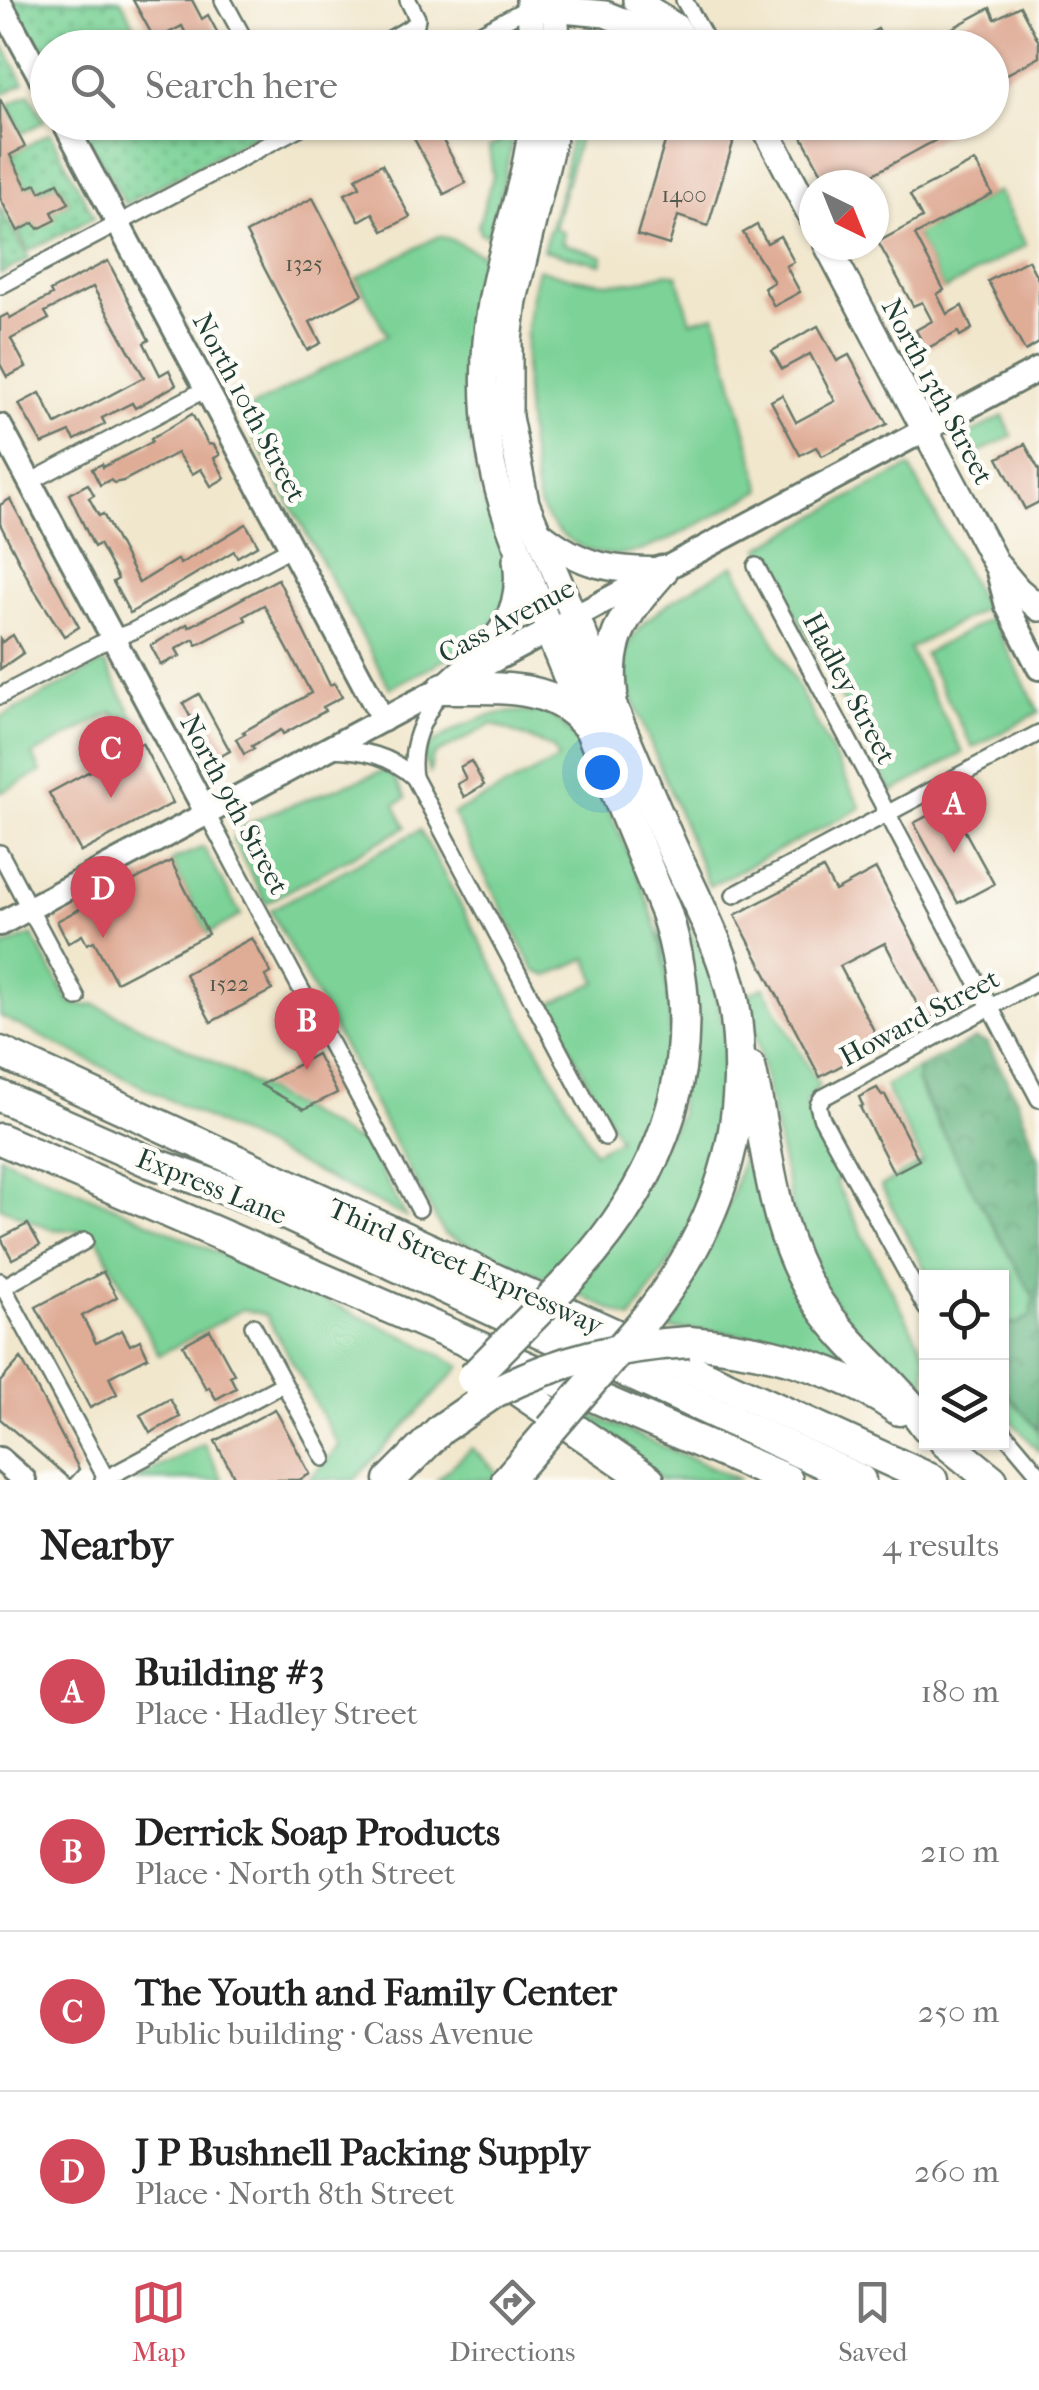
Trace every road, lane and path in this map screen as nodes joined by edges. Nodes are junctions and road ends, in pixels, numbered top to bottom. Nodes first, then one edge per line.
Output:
1 (223, 0) edge
2 (408, 0) edge
3 (636, 0) edge
4 (684, 0) edge
5 (0, 3) edge
6 (541, 3) edge
7 (239, 30) edge
8 (406, 30) edge
9 (488, 30) edge
10 (536, 30) edge
11 (551, 30) edge
12 (636, 30) edge
13 (678, 30) edge
14 (701, 30) edge
15 (30, 58) edge
16 (74, 140) edge
17 (276, 140) edge
18 (529, 140) edge
19 (553, 140) edge
20 (771, 140) edge
21 (799, 193) edge
22 (118, 224) junction
23 (834, 260) edge
24 (0, 286) edge
25 (1039, 369) edge
26 (206, 389) junction
27 (0, 426) edge
28 (925, 430) junction
29 (30, 482) junction
30 (524, 533) junction
31 (291, 548) junction
32 (996, 564) junction
33 (756, 566) dead end
34 (662, 571) junction
35 (1039, 608) edge
36 (562, 624) junction
37 (113, 639) junction
38 (1039, 668) edge
39 (444, 688) junction
40 (0, 696) edge
41 (383, 720) junction
42 (602, 722) junction
43 (1039, 733) edge
44 (328, 749) junction
45 (414, 777) junction
46 (888, 813) junction
47 (206, 814) junction
48 (0, 852) edge
49 (734, 895) dead end
50 (30, 908) junction
51 (0, 924) edge
52 (1039, 981) edge
53 (78, 998) dead end
54 (734, 1002) junction
55 (990, 1007) junction
56 (0, 1030) edge
57 (0, 1052) edge
58 (0, 1076) edge
59 (0, 1096) edge
60 (1039, 1098) edge
61 (605, 1137) dead end
62 (0, 1139) edge
63 (250, 1198) junction
64 (333, 1206) junction
65 (419, 1209) dead end
66 (85, 1241) dead end
67 (1, 1286) edge
68 (356, 1292) junction
69 (919, 1295) edge
70 (252, 1326) dead end
71 (284, 1384) junction
72 (483, 1385) junction
73 (919, 1416) edge
74 (919, 1423) edge
75 (1009, 1438) edge
76 (955, 1450) edge
77 (324, 1458) dead end
78 (0, 1459) edge
79 (1039, 1474) edge
80 (24, 1480) edge
81 (106, 1480) edge
82 (381, 1480) edge
83 (390, 1480) edge
84 (507, 1480) edge
85 (650, 1480) edge
86 (788, 1480) edge
87 (860, 1480) edge
88 (932, 1480) edge
89 (992, 1480) edge

1 - 7 street
2 - 8 street
3 - 13 main road
4 - 14 street
5 - 15 street
6 - 9 street
6 - 10 main road
6 - 11 main road
6 - 12 main road
16 - 22 street, North 10th Street
17 - 22 street
18 - 30 main road
19 - 30 main road
20 - 21 main road
22 - 24 street
22 - 26 street, North 10th Street
23 - 28 main road, North 13th Street
25 - 28 street, Cass Avenue
26 - 29 street
26 - 31 street, North 10th Street
27 - 29 street, North 9th Street
28 - 32 main road, North 13th Street
28 - 34 street, Cass Avenue
29 - 37 street, North 9th Street
30 - 34 main road
30 - 36 main road
30 - 39 main road
31 - 37 street
31 - 41 street, North 10th Street
32 - 35 main road, North 13th Street
32 - 38 street, North 13th Street
33 - 46 street, Hadley Street
34 - 36 street, Cass Avenue
34 - 42 highway
36 - 39 street, Cass Avenue
36 - 42 highway
37 - 40 street
37 - 47 street, North 9th Street
39 - 41 street, Cass Avenue
39 - 42 highway
39 - 45 street
41 - 44 street, Cass Avenue
42 - 54 highway
42 - 72 highway, bridge
43 - 46 street
44 - 45 street
44 - 47 street, Cass Avenue
45 - 61 street
46 - 49 street
46 - 55 street, Hadley Street
47 - 50 street, Cass Avenue
47 - 65 street, North 9th Street
48 - 50 street
50 - 51 street, Cass Avenue
50 - 53 street
52 - 55 street, Howard Street
54 - 73 highway
54 - 84 highway, bridge
55 - 60 street, Hadley Street
55 - 69 street, Howard Street
56 - 64 highway
57 - 64 highway, Third Street Expressway
58 - 63 highway
59 - 63 highway, Express Lane
62 - 68 highway
63 - 87 highway, Express Lane
64 - 88 highway, Third Street Expressway
66 - 67 street
67 - 81 street
68 - 85 highway
68 - 86 highway
70 - 71 street
71 - 77 street
71 - 81 street
72 - 74 highway, bridge
72 - 82 highway
72 - 83 highway
75 - 79 street
76 - 89 highway
78 - 80 street

